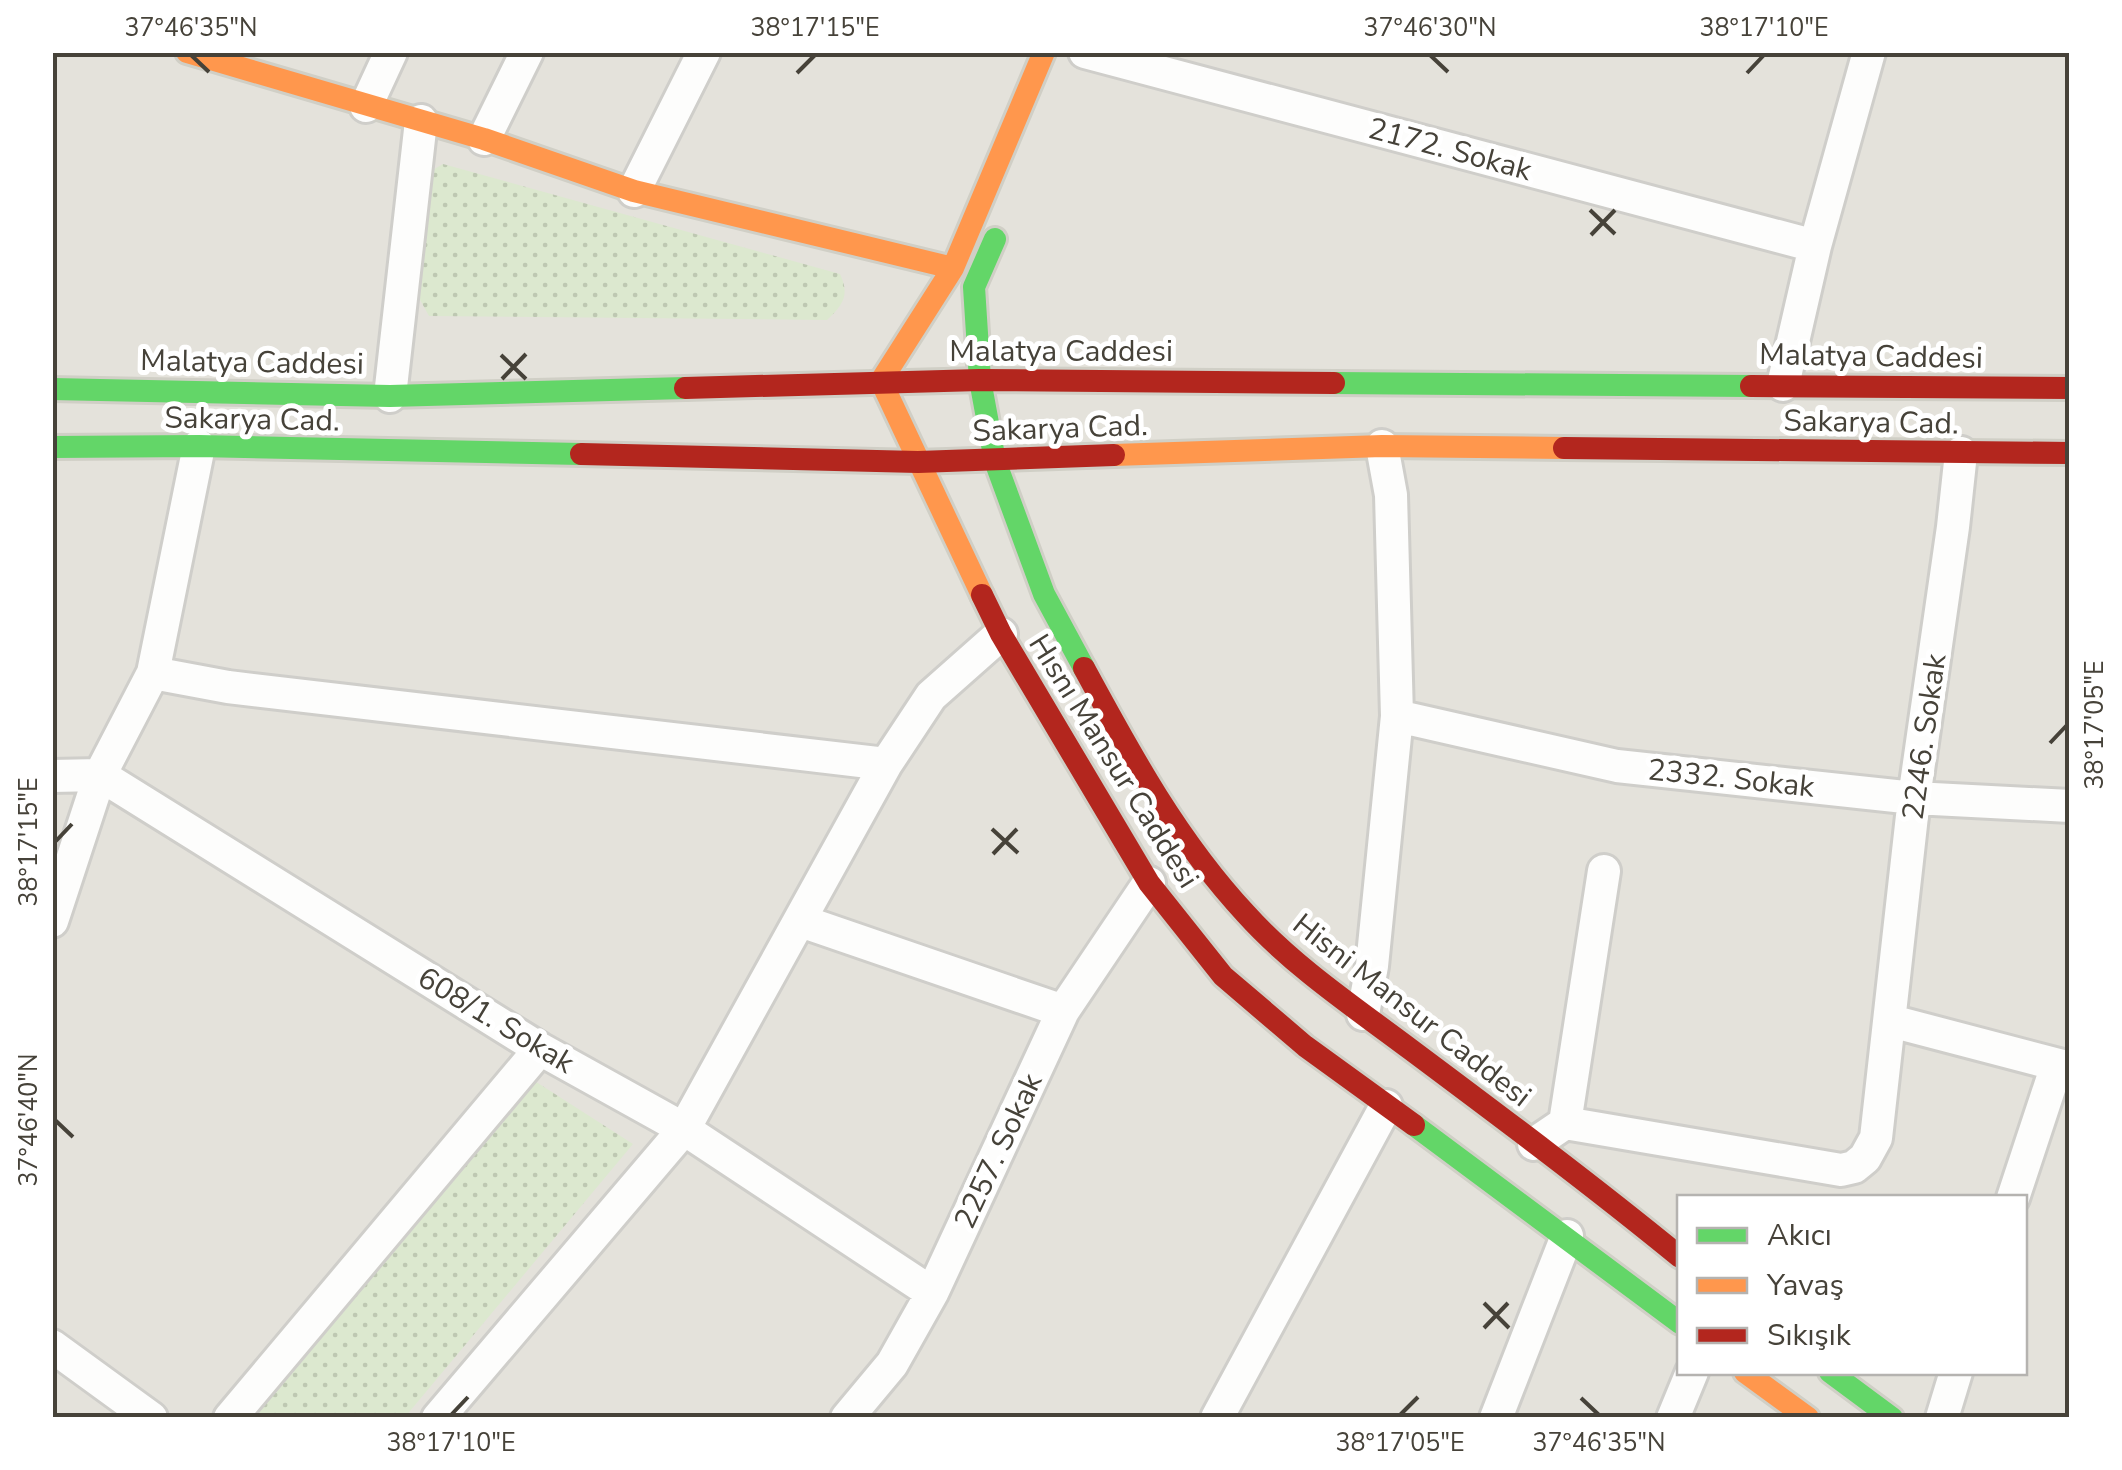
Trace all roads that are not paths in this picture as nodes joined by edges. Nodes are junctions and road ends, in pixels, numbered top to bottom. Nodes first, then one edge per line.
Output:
1 (188, 52) edge
2 (391, 52) edge
3 (526, 52) edge
4 (704, 52) edge
5 (1044, 52) edge
6 (1869, 52) edge
7 (1077, 59) edge
8 (366, 106) junction
9 (421, 122) junction
10 (484, 139) junction
11 (634, 191) junction
12 (1006, 215) dead end
13 (1815, 246) junction
14 (953, 268) junction
15 (980, 380) junction
16 (882, 381) junction
17 (1783, 385) junction
18 (2070, 388) edge
19 (52, 389) edge
20 (390, 396) junction
21 (52, 446) edge
22 (199, 446) junction
23 (1382, 446) junction
24 (1961, 452) junction
25 (2070, 452) edge
26 (995, 461) junction
27 (918, 462) junction
28 (1001, 634) junction
29 (152, 674) junction
30 (1397, 716) junction
31 (886, 764) junction
32 (100, 775) junction
33 (52, 776) edge
34 (1914, 798) junction
35 (2070, 806) edge
36 (1604, 870) dead end
37 (1150, 884) junction
38 (52, 921) edge
39 (800, 921) junction
40 (1063, 1011) junction
41 (1363, 1014) junction
42 (1892, 1021) junction
43 (540, 1049) junction
44 (2063, 1067) edge
45 (1386, 1106) junction
46 (1565, 1123) junction
47 (684, 1130) junction
48 (1534, 1144) junction
49 (2015, 1195) edge
50 (1568, 1236) junction
51 (1677, 1255) edge
52 (932, 1293) junction
53 (1677, 1322) edge
54 (52, 1346) edge
55 (1691, 1375) edge
56 (1750, 1375) edge
57 (1834, 1375) edge
58 (1955, 1375) edge
59 (151, 1418) edge
60 (230, 1418) edge
61 (438, 1418) edge
62 (847, 1418) edge
63 (1217, 1418) edge
64 (1496, 1418) edge
65 (1672, 1418) edge
66 (1808, 1418) edge
67 (1892, 1418) edge
68 (1942, 1418) edge

1 - 8 main road
2 - 8 street
3 - 10 street
4 - 11 street
5 - 14 main road
6 - 13 street
7 - 13 street, 2172. Sokak
8 - 9 main road
9 - 10 main road
9 - 20 street
10 - 11 main road
11 - 14 main road
12 - 15 main road, Hisni Mansur Caddesi
13 - 17 street
14 - 16 main road
15 - 16 main road, Malatya Caddesi
15 - 17 main road, Malatya Caddesi
15 - 26 main road, Hisni Mansur Caddesi
16 - 20 main road, Malatya Caddesi
16 - 27 main road, Hısnı Mansur Caddesi
17 - 18 main road, Malatya Caddesi
19 - 20 main road, Malatya Caddesi
21 - 22 main road, Sakarya Cad.
22 - 27 main road, Sakarya Cad.
22 - 29 street
23 - 24 main road, Sakarya Cad.
23 - 26 main road, Sakarya Cad.
23 - 30 street
24 - 25 main road, Sakarya Cad.
24 - 34 street, 2246. Sokak
26 - 27 main road, Sakarya Cad.
26 - 41 main road, Hisni Mansur Caddesi
27 - 28 main road, Hısnı Mansur Caddesi
28 - 31 street
28 - 37 main road, Hısnı Mansur Caddesi
29 - 31 street
29 - 32 street
30 - 34 street, 2332. Sokak
30 - 41 street
31 - 39 street
32 - 33 street
32 - 38 street
32 - 43 street, 608/1. Sokak
34 - 35 street, 2332. Sokak
34 - 42 street, 2246. Sokak
36 - 46 street
37 - 40 street, 2257. Sokak
37 - 45 main road, Hısnı Mansur Caddesi
39 - 40 street
39 - 47 street
40 - 52 street, 2257. Sokak
41 - 48 main road, Hisni Mansur Caddesi
42 - 44 street
42 - 46 street, 2246. Sokak
43 - 47 street, 608/1. Sokak
43 - 60 street
44 - 49 street
45 - 50 main road, Hısnı Mansur Caddesi
45 - 63 street
46 - 48 street
47 - 52 street, 608/1. Sokak
47 - 61 street
48 - 51 main road, Hisni Mansur Caddesi
50 - 53 main road, Hısnı Mansur Caddesi
50 - 64 street
52 - 62 street, 2257. Sokak
54 - 59 street
55 - 65 street
56 - 66 main road
57 - 67 main road
58 - 68 street

